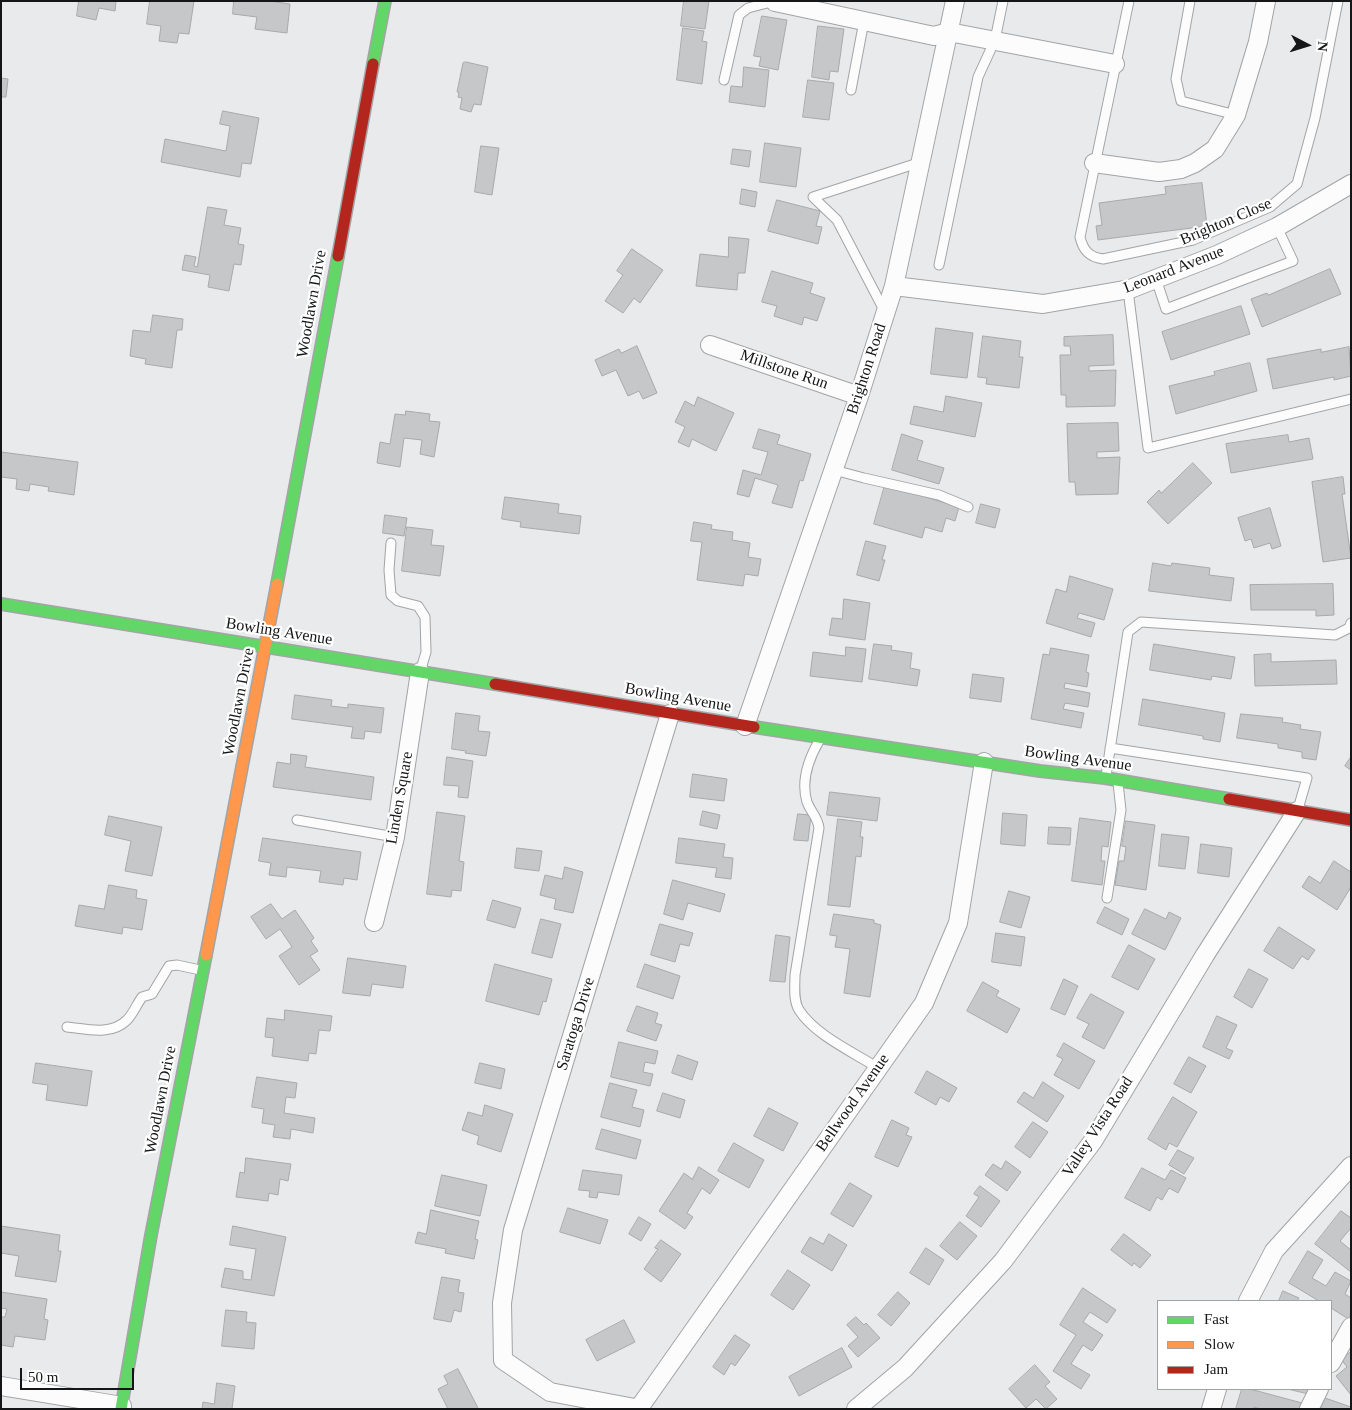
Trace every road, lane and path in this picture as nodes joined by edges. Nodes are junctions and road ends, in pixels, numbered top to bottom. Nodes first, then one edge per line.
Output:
1 (385, 1) edge
2 (955, 1) edge
3 (1003, 1) edge
4 (1129, 1) edge
5 (1190, 1) edge
6 (1266, 1) edge
7 (1338, 1) edge
8 (775, 2) edge
9 (864, 21) junction
10 (949, 32) junction
11 (995, 40) junction
12 (1115, 64) junction
13 (724, 80) dead end
14 (851, 90) dead end
15 (1236, 115) junction
16 (921, 162) junction
17 (1094, 163) junction
18 (1351, 184) edge
19 (1277, 227) junction
20 (939, 265) dead end
21 (1156, 279) junction
22 (894, 286) junction
23 (1128, 290) junction
24 (885, 313) junction
25 (710, 345) dead end
26 (859, 396) junction
27 (1351, 399) edge
28 (834, 470) junction
29 (968, 507) dead end
30 (391, 543) dead end
31 (1, 604) edge
32 (1351, 623) edge
33 (266, 646) junction
34 (420, 672) junction
35 (670, 714) junction
36 (745, 726) junction
37 (820, 738) junction
38 (1110, 748) junction
39 (984, 762) junction
40 (1106, 778) junction
41 (1118, 780) junction
42 (1297, 810) junction
43 (297, 820) dead end
44 (1351, 820) edge
45 (394, 836) junction
46 (1107, 898) dead end
47 (374, 922) dead end
48 (203, 970) junction
49 (67, 1027) dead end
50 (878, 1068) junction
51 (1351, 1166) edge
52 (1249, 1300) edge
53 (1351, 1327) edge
54 (1332, 1361) edge
55 (1, 1386) edge
56 (1217, 1390) edge
57 (1318, 1390) edge
58 (121, 1407) edge
59 (639, 1409) edge
60 (856, 1409) edge
61 (1211, 1409) edge
62 (1309, 1409) edge

1 - 33 main road, Woodlawn Drive
2 - 10 street, Brighton Road
3 - 11 lane
4 - 12 lane, Brighton Close
5 - 15 lane
6 - 15 street
7 - 17 lane, Brighton Close
8 - 9 street
8 - 13 lane
9 - 10 street
9 - 14 lane
10 - 11 street
10 - 16 street, Brighton Road
11 - 12 street
11 - 20 lane
12 - 17 lane, Brighton Close
15 - 17 street
16 - 22 street, Brighton Road
16 - 24 lane
18 - 19 street, Leonard Avenue
19 - 21 street, Leonard Avenue
19 - 21 lane
21 - 23 street, Leonard Avenue
22 - 23 street, Leonard Avenue
22 - 24 street, Brighton Road
23 - 27 lane
24 - 26 street, Brighton Road
25 - 26 street, Millstone Run
26 - 28 street, Brighton Road
28 - 29 lane
28 - 36 street, Brighton Road
30 - 34 lane
31 - 33 main road, Bowling Avenue
32 - 38 lane
33 - 34 main road, Bowling Avenue
33 - 48 main road, Woodlawn Drive
34 - 35 main road, Bowling Avenue
34 - 45 street, Linden Square
35 - 36 main road, Bowling Avenue
35 - 59 street, Saratoga Drive
36 - 37 main road, Bowling Avenue
37 - 39 main road, Bowling Avenue
37 - 50 lane
38 - 40 lane
38 - 42 lane
39 - 40 main road, Bowling Avenue
39 - 50 street, Bellwood Avenue
40 - 41 main road, Bowling Avenue
41 - 42 main road, Bowling Avenue
41 - 46 lane
42 - 44 main road, Bowling Avenue
42 - 60 street, Valley Vista Road
43 - 45 lane
45 - 47 street, Linden Square
48 - 49 lane
48 - 58 main road, Woodlawn Drive
50 - 59 street, Bellwood Avenue
51 - 52 street
53 - 54 street
55 - 58 street
56 - 61 street
57 - 62 street

